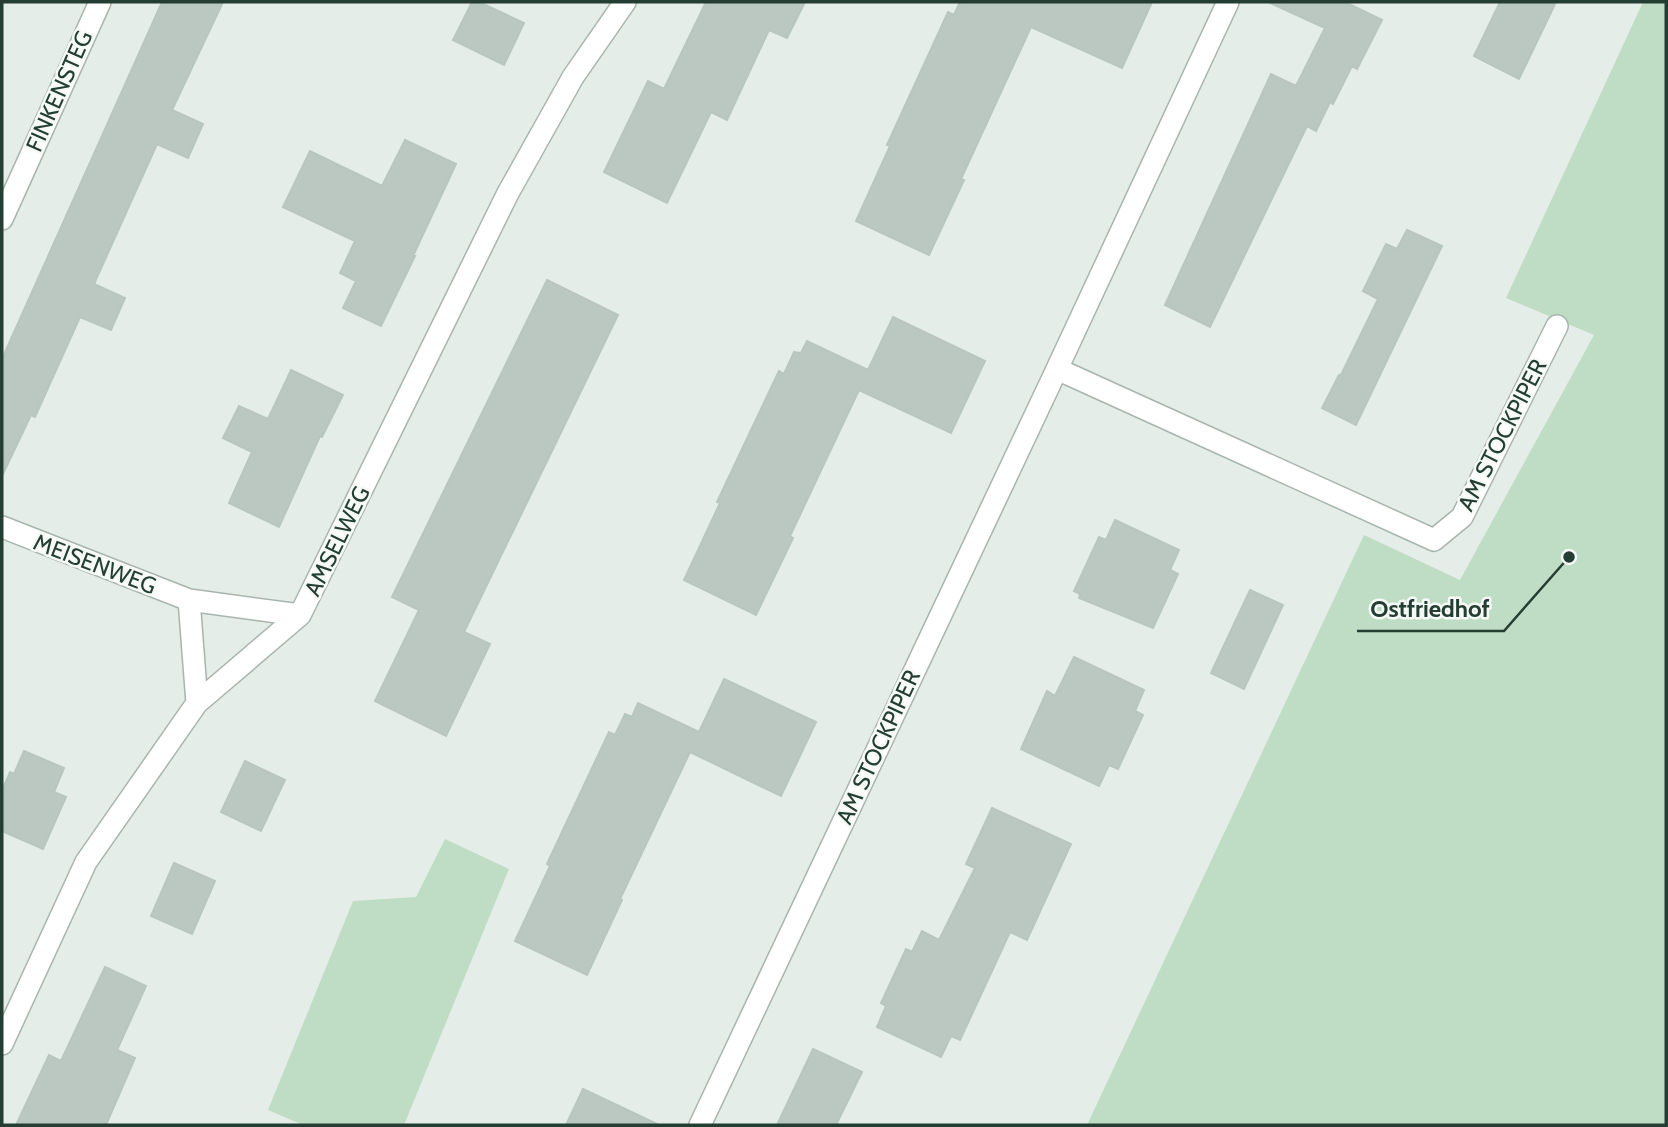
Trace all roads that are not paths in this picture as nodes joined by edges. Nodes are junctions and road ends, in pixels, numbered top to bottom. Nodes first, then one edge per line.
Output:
1 (100, 2) edge
2 (625, 2) edge
3 (1228, 2) edge
4 (2, 219) edge
5 (1557, 326) dead end
6 (1057, 369) junction
7 (2, 527) edge
8 (189, 600) junction
9 (300, 615) junction
10 (197, 703) junction
11 (2, 1044) edge
12 (700, 1125) edge

1 - 4 street, FINKENSTEG
2 - 9 street, AMSELWEG
3 - 6 street, AM STOCKPIPER
5 - 6 street, AM STOCKPIPER
6 - 12 street, AM STOCKPIPER
7 - 8 street, MEISENWEG
8 - 9 street, MEISENWEG
8 - 10 street
9 - 10 street, AMSELWEG
10 - 11 street, AMSELWEG

